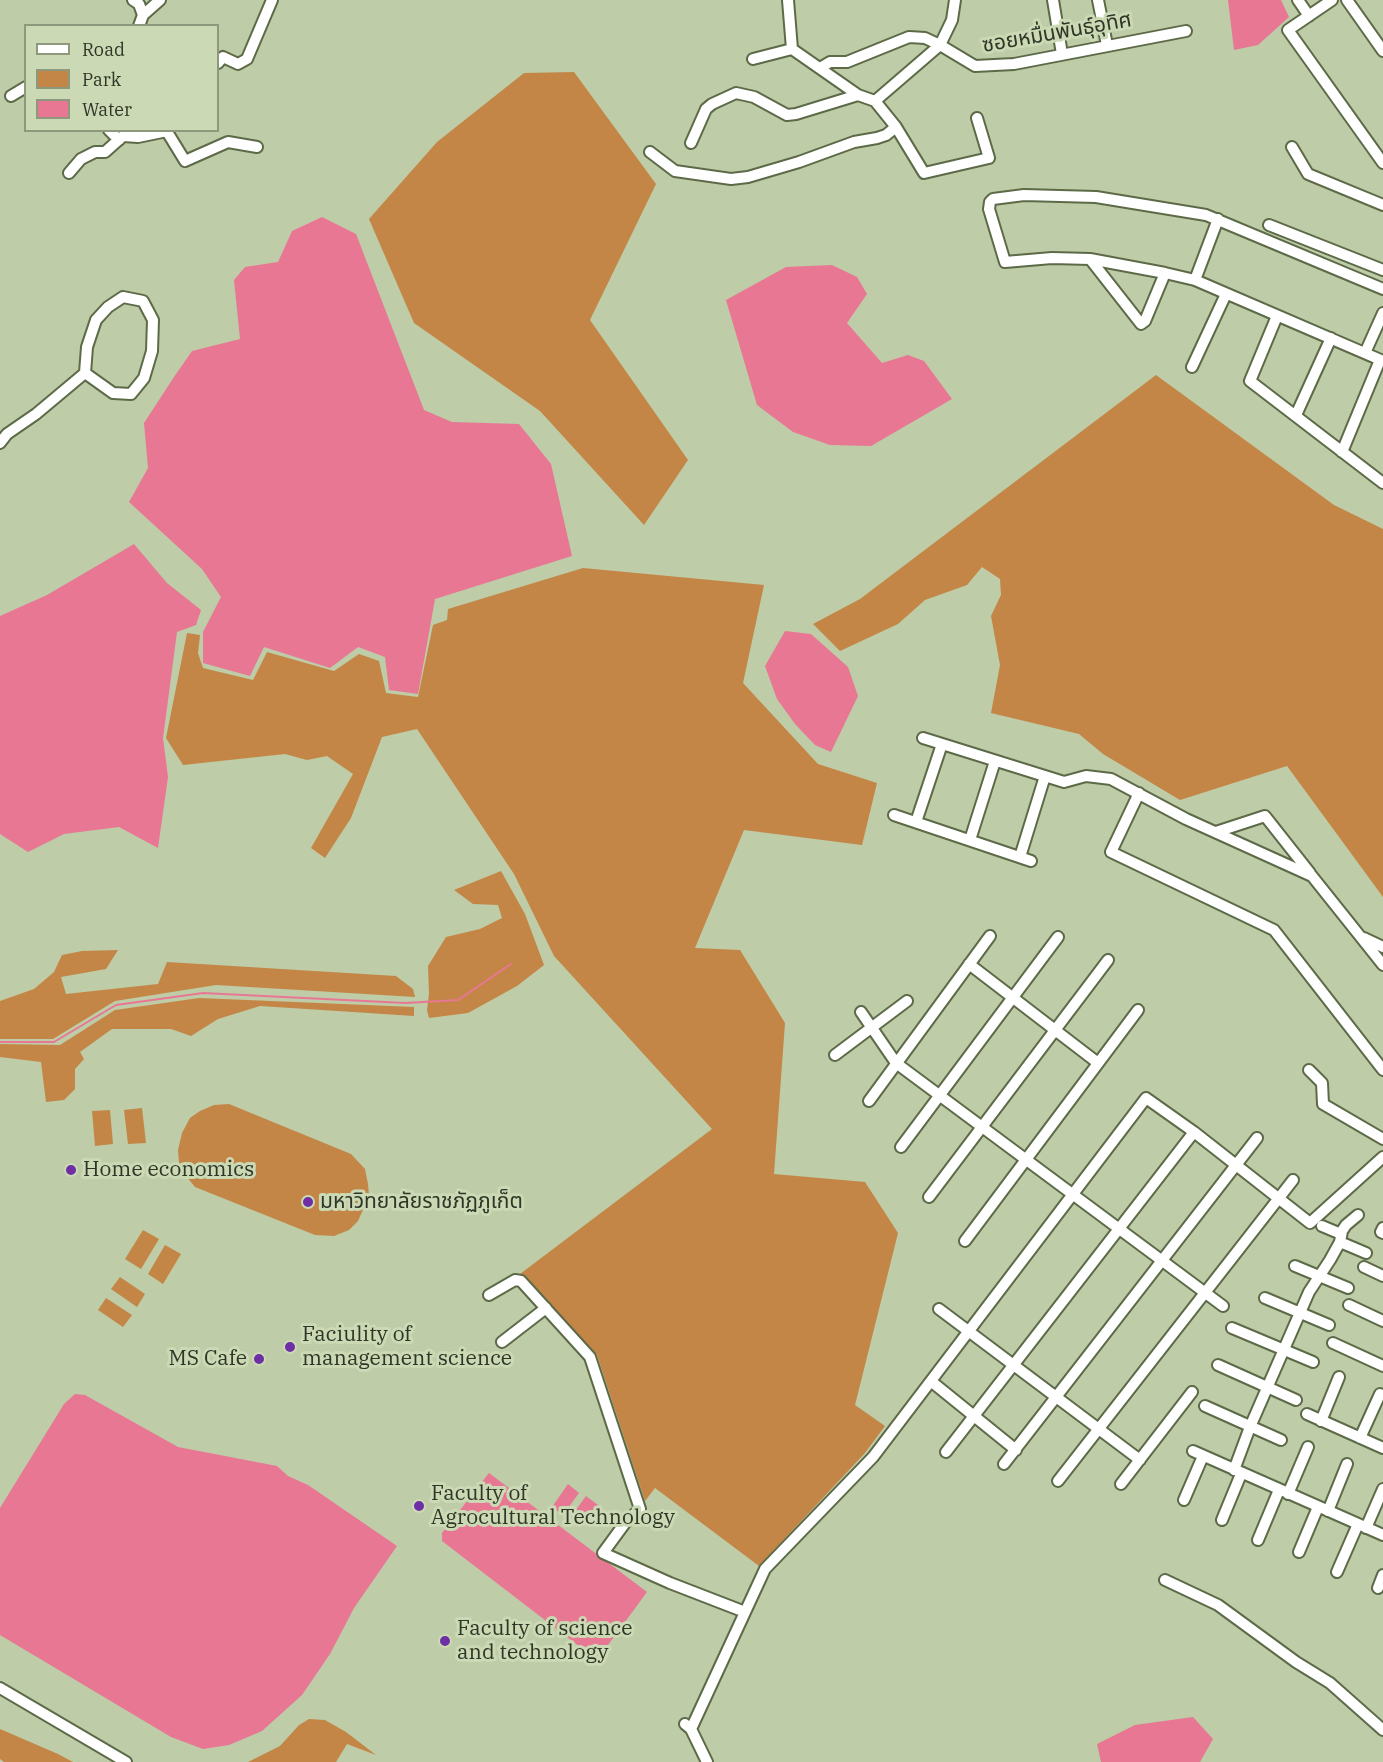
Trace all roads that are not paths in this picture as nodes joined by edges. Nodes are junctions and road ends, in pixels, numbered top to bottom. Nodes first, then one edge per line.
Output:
1 (132, 0) edge
2 (160, 0) edge
3 (272, 0) edge
4 (788, 0) edge
5 (955, 0) edge
6 (1053, 0) edge
7 (1098, 0) edge
8 (1298, 0) edge
9 (1332, 0) edge
10 (1347, 0) edge
11 (1309, 16) junction
12 (141, 20) edge
13 (1186, 30) dead end
14 (940, 45) junction
15 (1107, 45) junction
16 (792, 50) junction
17 (1383, 51) edge
18 (1062, 54) junction
19 (753, 59) dead end
20 (219, 62) edge
21 (820, 69) junction
22 (24, 88) edge
23 (858, 95) junction
24 (10, 96) dead end
25 (875, 101) junction
26 (977, 118) dead end
27 (896, 127) junction
28 (111, 132) edge
29 (161, 132) edge
30 (167, 132) edge
31 (119, 140) junction
32 (692, 143) dead end
33 (257, 147) dead end
34 (1292, 147) dead end
35 (650, 152) dead end
36 (1383, 164) edge
37 (69, 173) dead end
38 (1383, 205) edge
39 (1218, 219) junction
40 (1269, 225) dead end
41 (1090, 259) junction
42 (1383, 270) edge
43 (1165, 273) junction
44 (1195, 280) junction
45 (1383, 290) edge
46 (1226, 294) junction
47 (1383, 315) edge
48 (1277, 316) junction
49 (1330, 338) junction
50 (1365, 353) junction
51 (1381, 360) edge
52 (1192, 367) dead end
53 (84, 373) junction
54 (1296, 415) junction
55 (0, 443) edge
56 (1342, 452) junction
57 (1383, 483) edge
58 (923, 738) dead end
59 (942, 744) junction
60 (995, 760) junction
61 (1045, 776) junction
62 (1139, 793) junction
63 (894, 815) dead end
64 (916, 822) junction
65 (1216, 832) junction
66 (970, 840) junction
67 (1020, 857) junction
68 (1031, 861) dead end
69 (1312, 876) junction
70 (1360, 935) junction
71 (990, 936) dead end
72 (1058, 937) dead end
73 (1383, 947) edge
74 (1108, 960) dead end
75 (969, 964) junction
76 (1383, 965) edge
77 (1012, 997) junction
78 (907, 1002) dead end
79 (1138, 1010) dead end
80 (861, 1012) dead end
81 (873, 1028) junction
82 (1055, 1029) junction
83 (835, 1055) dead end
84 (896, 1063) junction
85 (1098, 1063) junction
86 (1309, 1070) dead end
87 (1383, 1070) edge
88 (939, 1095) junction
89 (869, 1101) dead end
90 (981, 1126) junction
91 (1194, 1132) junction
92 (1257, 1138) dead end
93 (1383, 1139) edge
94 (901, 1147) dead end
95 (1383, 1157) edge
96 (1026, 1159) junction
97 (1236, 1166) junction
98 (1293, 1180) dead end
99 (1073, 1194) junction
100 (929, 1197) dead end
101 (1278, 1198) junction
102 (1358, 1215) dead end
103 (1322, 1226) dead end
104 (1119, 1228) junction
105 (1340, 1238) junction
106 (965, 1241) dead end
107 (1366, 1252) dead end
108 (1163, 1260) junction
109 (1295, 1266) dead end
110 (1364, 1268) dead end
111 (1319, 1276) junction
112 (1383, 1276) edge
113 (1348, 1288) dead end
114 (1204, 1293) junction
115 (489, 1295) dead end
116 (1266, 1298) dead end
117 (1349, 1305) dead end
118 (1223, 1306) dead end
119 (546, 1308) junction
120 (939, 1309) dead end
121 (1301, 1313) junction
122 (1383, 1321) edge
123 (1329, 1325) dead end
124 (1232, 1328) dead end
125 (968, 1332) junction
126 (501, 1342) dead end
127 (1333, 1343) dead end
128 (1284, 1350) junction
129 (1313, 1362) dead end
130 (1218, 1365) dead end
131 (1015, 1366) junction
132 (1383, 1366) edge
133 (1339, 1377) dead end
134 (932, 1382) junction
135 (1267, 1387) junction
136 (1192, 1392) dead end
137 (1380, 1394) dead end
138 (1056, 1397) junction
139 (1296, 1400) dead end
140 (1205, 1406) dead end
141 (1306, 1414) dead end
142 (974, 1418) junction
143 (1321, 1421) junction
144 (1250, 1427) junction
145 (1099, 1429) junction
146 (1360, 1438) junction
147 (1281, 1440) dead end
148 (1308, 1447) dead end
149 (1383, 1448) edge
150 (1016, 1450) junction
151 (946, 1452) dead end
152 (1140, 1460) junction
153 (1004, 1464) dead end
154 (1347, 1464) dead end
155 (1237, 1472) junction
156 (1059, 1481) dead end
157 (1120, 1484) dead end
158 (1383, 1489) edge
159 (1284, 1492) junction
160 (1184, 1500) dead end
161 (1323, 1509) junction
162 (1222, 1520) dead end
163 (1362, 1526) junction
164 (1383, 1535) edge
165 (1258, 1540) dead end
166 (1299, 1552) dead end
167 (1337, 1572) dead end
168 (1383, 1575) edge
169 (1165, 1580) dead end
170 (1377, 1588) dead end
171 (745, 1612) junction
172 (3, 1690) edge
173 (0, 1702) edge
174 (1383, 1730) edge
175 (126, 1762) edge
176 (707, 1762) edge

1 - 12 street
2 - 12 street
3 - 20 street
4 - 16 street
5 - 14 street
6 - 18 street
7 - 15 street
8 - 11 street
9 - 11 street
10 - 17 street
11 - 36 street
13 - 15 street, ซอยหมื่นพันธุ์อุทิศ
14 - 18 street, ซอยหมื่นพันธุ์อุทิศ
14 - 21 street, ซอยหมื่นพันธุ์อุทิศ
14 - 25 street
15 - 18 street, ซอยหมื่นพันธุ์อุทิศ
16 - 19 street
16 - 21 street
21 - 23 street
22 - 24 street
23 - 25 street
23 - 32 street
25 - 27 street
26 - 27 street
27 - 35 street
28 - 31 street
29 - 31 street
30 - 33 street
31 - 37 street
34 - 38 street
39 - 41 street
39 - 44 street
39 - 45 street
40 - 42 street
41 - 43 street
41 - 43 street
43 - 44 street
44 - 46 street
46 - 48 street
46 - 52 street
47 - 50 street
48 - 49 street
48 - 54 street
49 - 50 street
49 - 54 street
50 - 51 street
51 - 56 street
53 - 53 street
53 - 55 street
54 - 56 street
56 - 57 street
58 - 59 street
59 - 60 street
59 - 64 street
60 - 61 street
60 - 66 street
61 - 62 street
61 - 67 street
62 - 65 street
62 - 87 street
63 - 64 street
64 - 66 street
65 - 69 street
65 - 69 street
66 - 67 street
67 - 68 street
69 - 70 street
70 - 73 street
70 - 76 street
71 - 75 street
72 - 77 street
74 - 82 street
75 - 77 street
75 - 84 street
77 - 82 street
77 - 88 street
78 - 81 street
79 - 85 street
80 - 81 street
81 - 83 street
81 - 84 street
82 - 85 street
82 - 90 street
84 - 88 street
84 - 89 street
85 - 96 street
86 - 93 street
88 - 90 street
88 - 94 street
90 - 96 street
90 - 100 street
91 - 97 street
91 - 99 street
91 - 104 street
92 - 97 street
95 - 101 street
96 - 99 street
96 - 106 street
97 - 101 street
97 - 108 street
98 - 101 street
99 - 104 street
99 - 125 street
101 - 114 street
102 - 105 street
103 - 105 street
104 - 108 street
104 - 131 street
105 - 107 street
105 - 111 street
108 - 114 street
108 - 138 street
109 - 111 street
110 - 112 street
111 - 113 street
111 - 121 street
114 - 118 street
114 - 145 street
115 - 119 street
116 - 121 street
117 - 122 street
119 - 126 street
119 - 171 street
120 - 125 street
121 - 123 street
121 - 128 street
124 - 128 street
125 - 131 street
125 - 134 street
127 - 132 street
128 - 129 street
128 - 135 street
130 - 135 street
131 - 138 street
131 - 142 street
133 - 143 street
134 - 142 street
134 - 171 street
135 - 139 street
135 - 144 street
136 - 152 street
137 - 146 street
138 - 145 street
138 - 150 street
140 - 144 street
141 - 143 street
142 - 150 street
142 - 151 street
143 - 146 street
144 - 147 street
144 - 155 street
145 - 152 street
145 - 156 street
146 - 149 street
148 - 159 street
150 - 153 street
152 - 157 street
154 - 161 street
155 - 159 street
155 - 160 street
155 - 162 street
158 - 163 street
159 - 161 street
159 - 165 street
161 - 163 street
161 - 166 street
163 - 164 street
163 - 167 street
168 - 170 street
169 - 174 street
171 - 176 street
172 - 173 street
172 - 175 street

